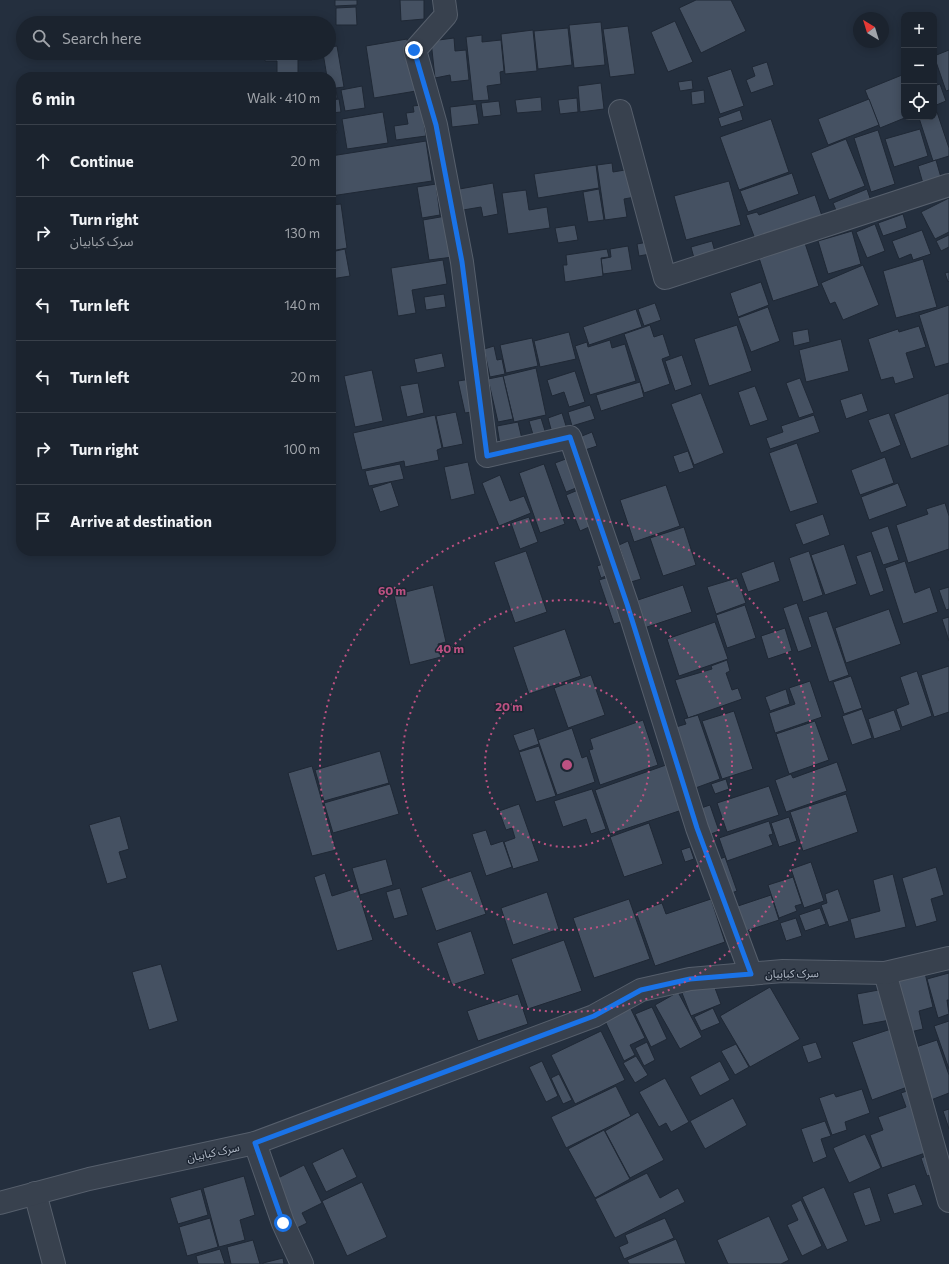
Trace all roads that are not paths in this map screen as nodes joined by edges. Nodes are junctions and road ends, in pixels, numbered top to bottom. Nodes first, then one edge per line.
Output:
1 (444, 0) edge
2 (620, 111) dead end
3 (949, 185) edge
4 (949, 958) edge
5 (885, 973) junction
6 (751, 974) junction
7 (255, 1143) junction
8 (36, 1194) junction
9 (949, 1201) edge
10 (0, 1203) edge
11 (54, 1264) edge
12 (302, 1264) edge

1 - 6 street
2 - 3 street
4 - 5 street, سرک کبابیان
5 - 6 street, سرک کبابیان
5 - 9 street
6 - 7 street, سرک کبابیان
7 - 8 street, سرک کبابیان
7 - 12 street
8 - 10 street, سرک کبابیان
8 - 11 street

